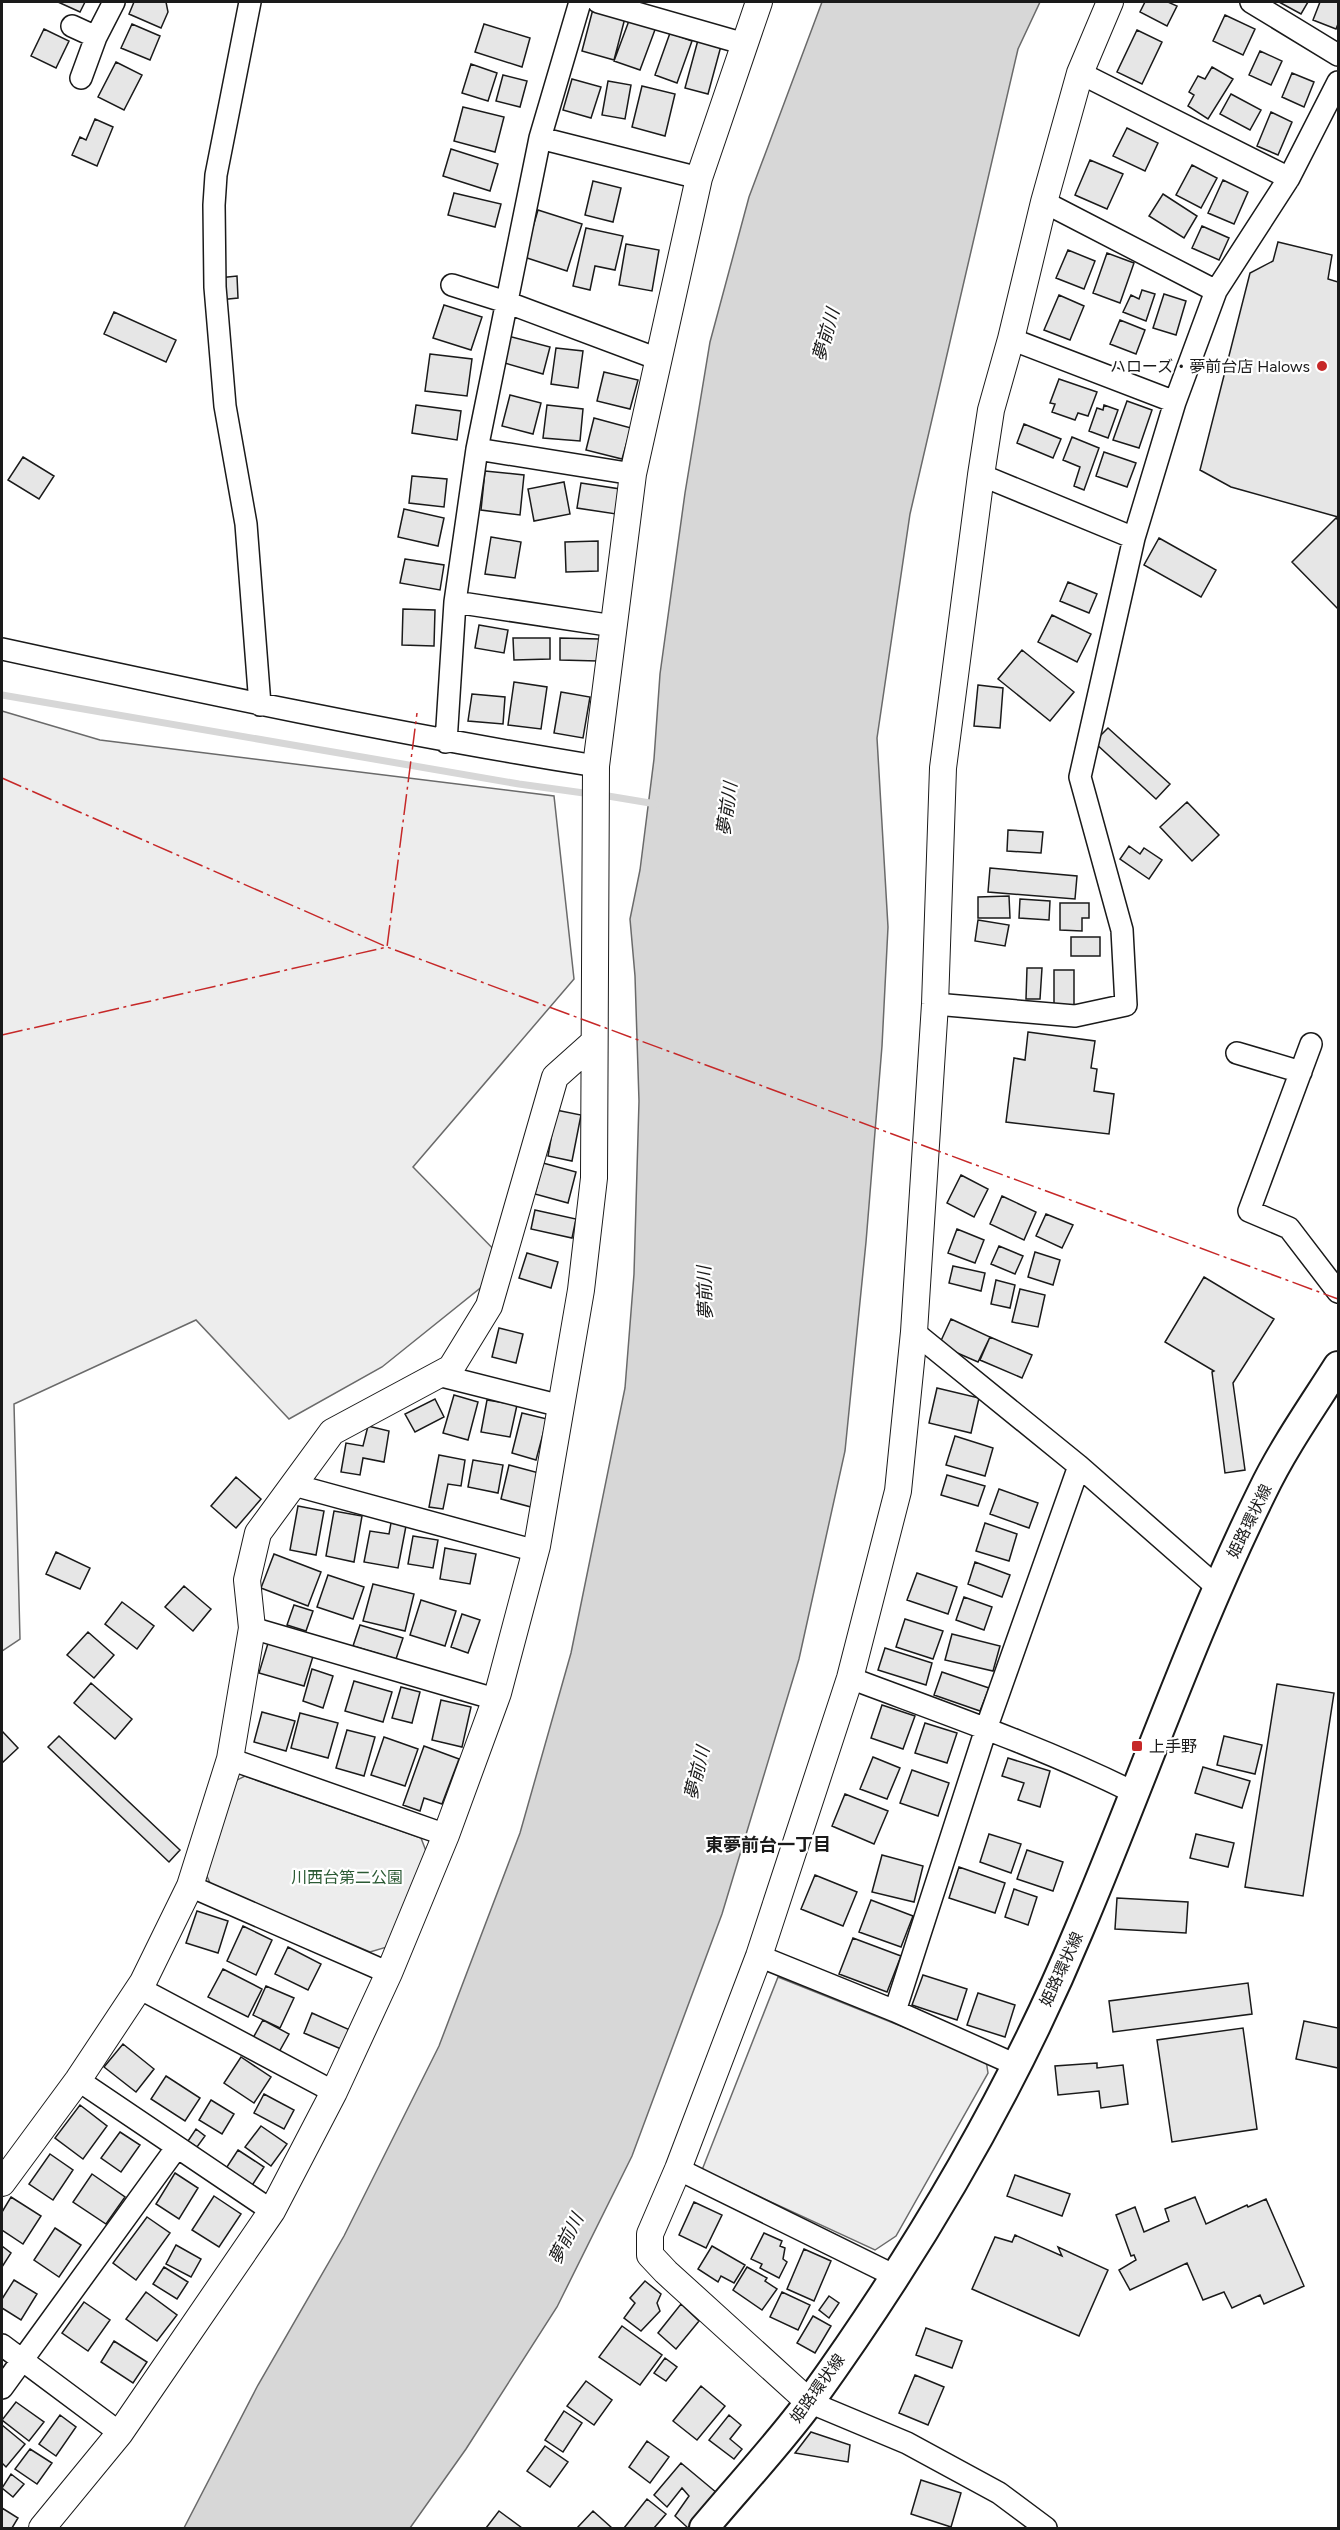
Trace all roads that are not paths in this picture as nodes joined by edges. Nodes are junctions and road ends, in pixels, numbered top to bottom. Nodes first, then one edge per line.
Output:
1 (114, 2) edge
2 (250, 2) edge
3 (580, 2) edge
4 (598, 2) edge
5 (759, 2) edge
6 (1110, 2) edge
7 (1251, 2) edge
8 (72, 26) dead end
9 (96, 37) junction
10 (745, 44) junction
11 (1338, 55) edge
12 (1080, 73) junction
13 (81, 78) dead end
14 (1338, 82) edge
15 (540, 138) junction
16 (699, 178) junction
17 (1289, 178) junction
18 (1044, 202) junction
19 (452, 285) dead end
20 (1216, 291) junction
21 (506, 303) junction
22 (1011, 339) junction
23 (658, 359) junction
24 (1175, 402) junction
25 (477, 449) junction
26 (633, 474) junction
27 (981, 475) junction
28 (1134, 538) junction
29 (455, 602) junction
30 (614, 626) junction
31 (2, 649) edge
32 (260, 705) junction
33 (446, 742) junction
34 (596, 766) junction
35 (935, 1004) junction
36 (593, 1043) junction
37 (1311, 1044) dead end
38 (1237, 1053) dead end
39 (1301, 1072) junction
40 (1338, 1292) edge
41 (914, 1332) junction
42 (1338, 1366) edge
43 (438, 1375) junction
44 (561, 1406) junction
45 (1079, 1466) junction
46 (294, 1485) junction
47 (536, 1551) junction
48 (1217, 1587) junction
49 (252, 1628) junction
50 (850, 1678) junction
51 (495, 1699) junction
52 (986, 1729) junction
53 (230, 1759) junction
54 (1133, 1792) junction
55 (446, 1836) junction
56 (190, 1886) junction
57 (759, 1956) junction
58 (388, 1972) junction
59 (139, 1988) junction
60 (895, 2011) junction
61 (1016, 2066) junction
62 (78, 2080) junction
63 (334, 2092) junction
64 (177, 2147) junction
65 (678, 2169) junction
66 (2, 2183) edge
67 (272, 2211) junction
68 (895, 2276) junction
69 (2, 2344) edge
70 (23, 2361) junction
71 (2, 2388) edge
72 (809, 2402) junction
73 (120, 2433) junction
74 (42, 2529) edge
75 (704, 2529) edge
76 (1046, 2529) edge

1 - 9 street
2 - 32 street
3 - 15 street
4 - 10 street
5 - 10 street
6 - 12 street
7 - 11 street
8 - 9 street
9 - 13 street
10 - 16 street
12 - 17 street
12 - 18 street
14 - 17 street
15 - 16 street
15 - 21 street
16 - 23 street
17 - 20 street
18 - 20 street
18 - 22 street
19 - 21 street
20 - 24 street
21 - 23 street
21 - 25 street
22 - 24 street
22 - 27 street
23 - 26 street
24 - 28 street
25 - 26 street
25 - 29 street
26 - 30 street
27 - 28 street
27 - 35 street
28 - 35 street
29 - 30 street
29 - 33 street
30 - 34 street
31 - 32 street
32 - 33 street
33 - 34 street
34 - 36 street
35 - 41 street
36 - 43 street
36 - 44 street
37 - 39 street
38 - 39 street
39 - 40 street
41 - 45 street
41 - 50 street
42 - 48 main road, 姫路環状線
43 - 44 street
43 - 46 street
44 - 47 street
45 - 48 street
45 - 52 street
46 - 47 street
46 - 49 street
47 - 51 street
48 - 54 main road, 姫路環状線
49 - 51 street
49 - 53 street
50 - 52 street
50 - 57 street
51 - 55 street
52 - 54 street
52 - 60 street
53 - 55 street
53 - 56 street
54 - 61 main road, 姫路環状線
55 - 58 street
56 - 58 street
56 - 59 street
57 - 60 street
57 - 65 street
58 - 63 street
59 - 62 street
59 - 63 street
60 - 61 street
61 - 68 main road, 姫路環状線
62 - 64 street
62 - 66 street
63 - 67 street
64 - 67 street
64 - 70 street
65 - 68 street
65 - 72 street
67 - 73 street
68 - 72 main road, 姫路環状線
69 - 70 street
70 - 71 street
70 - 73 street
72 - 75 main road, 姫路環状線
72 - 76 street
73 - 74 street

